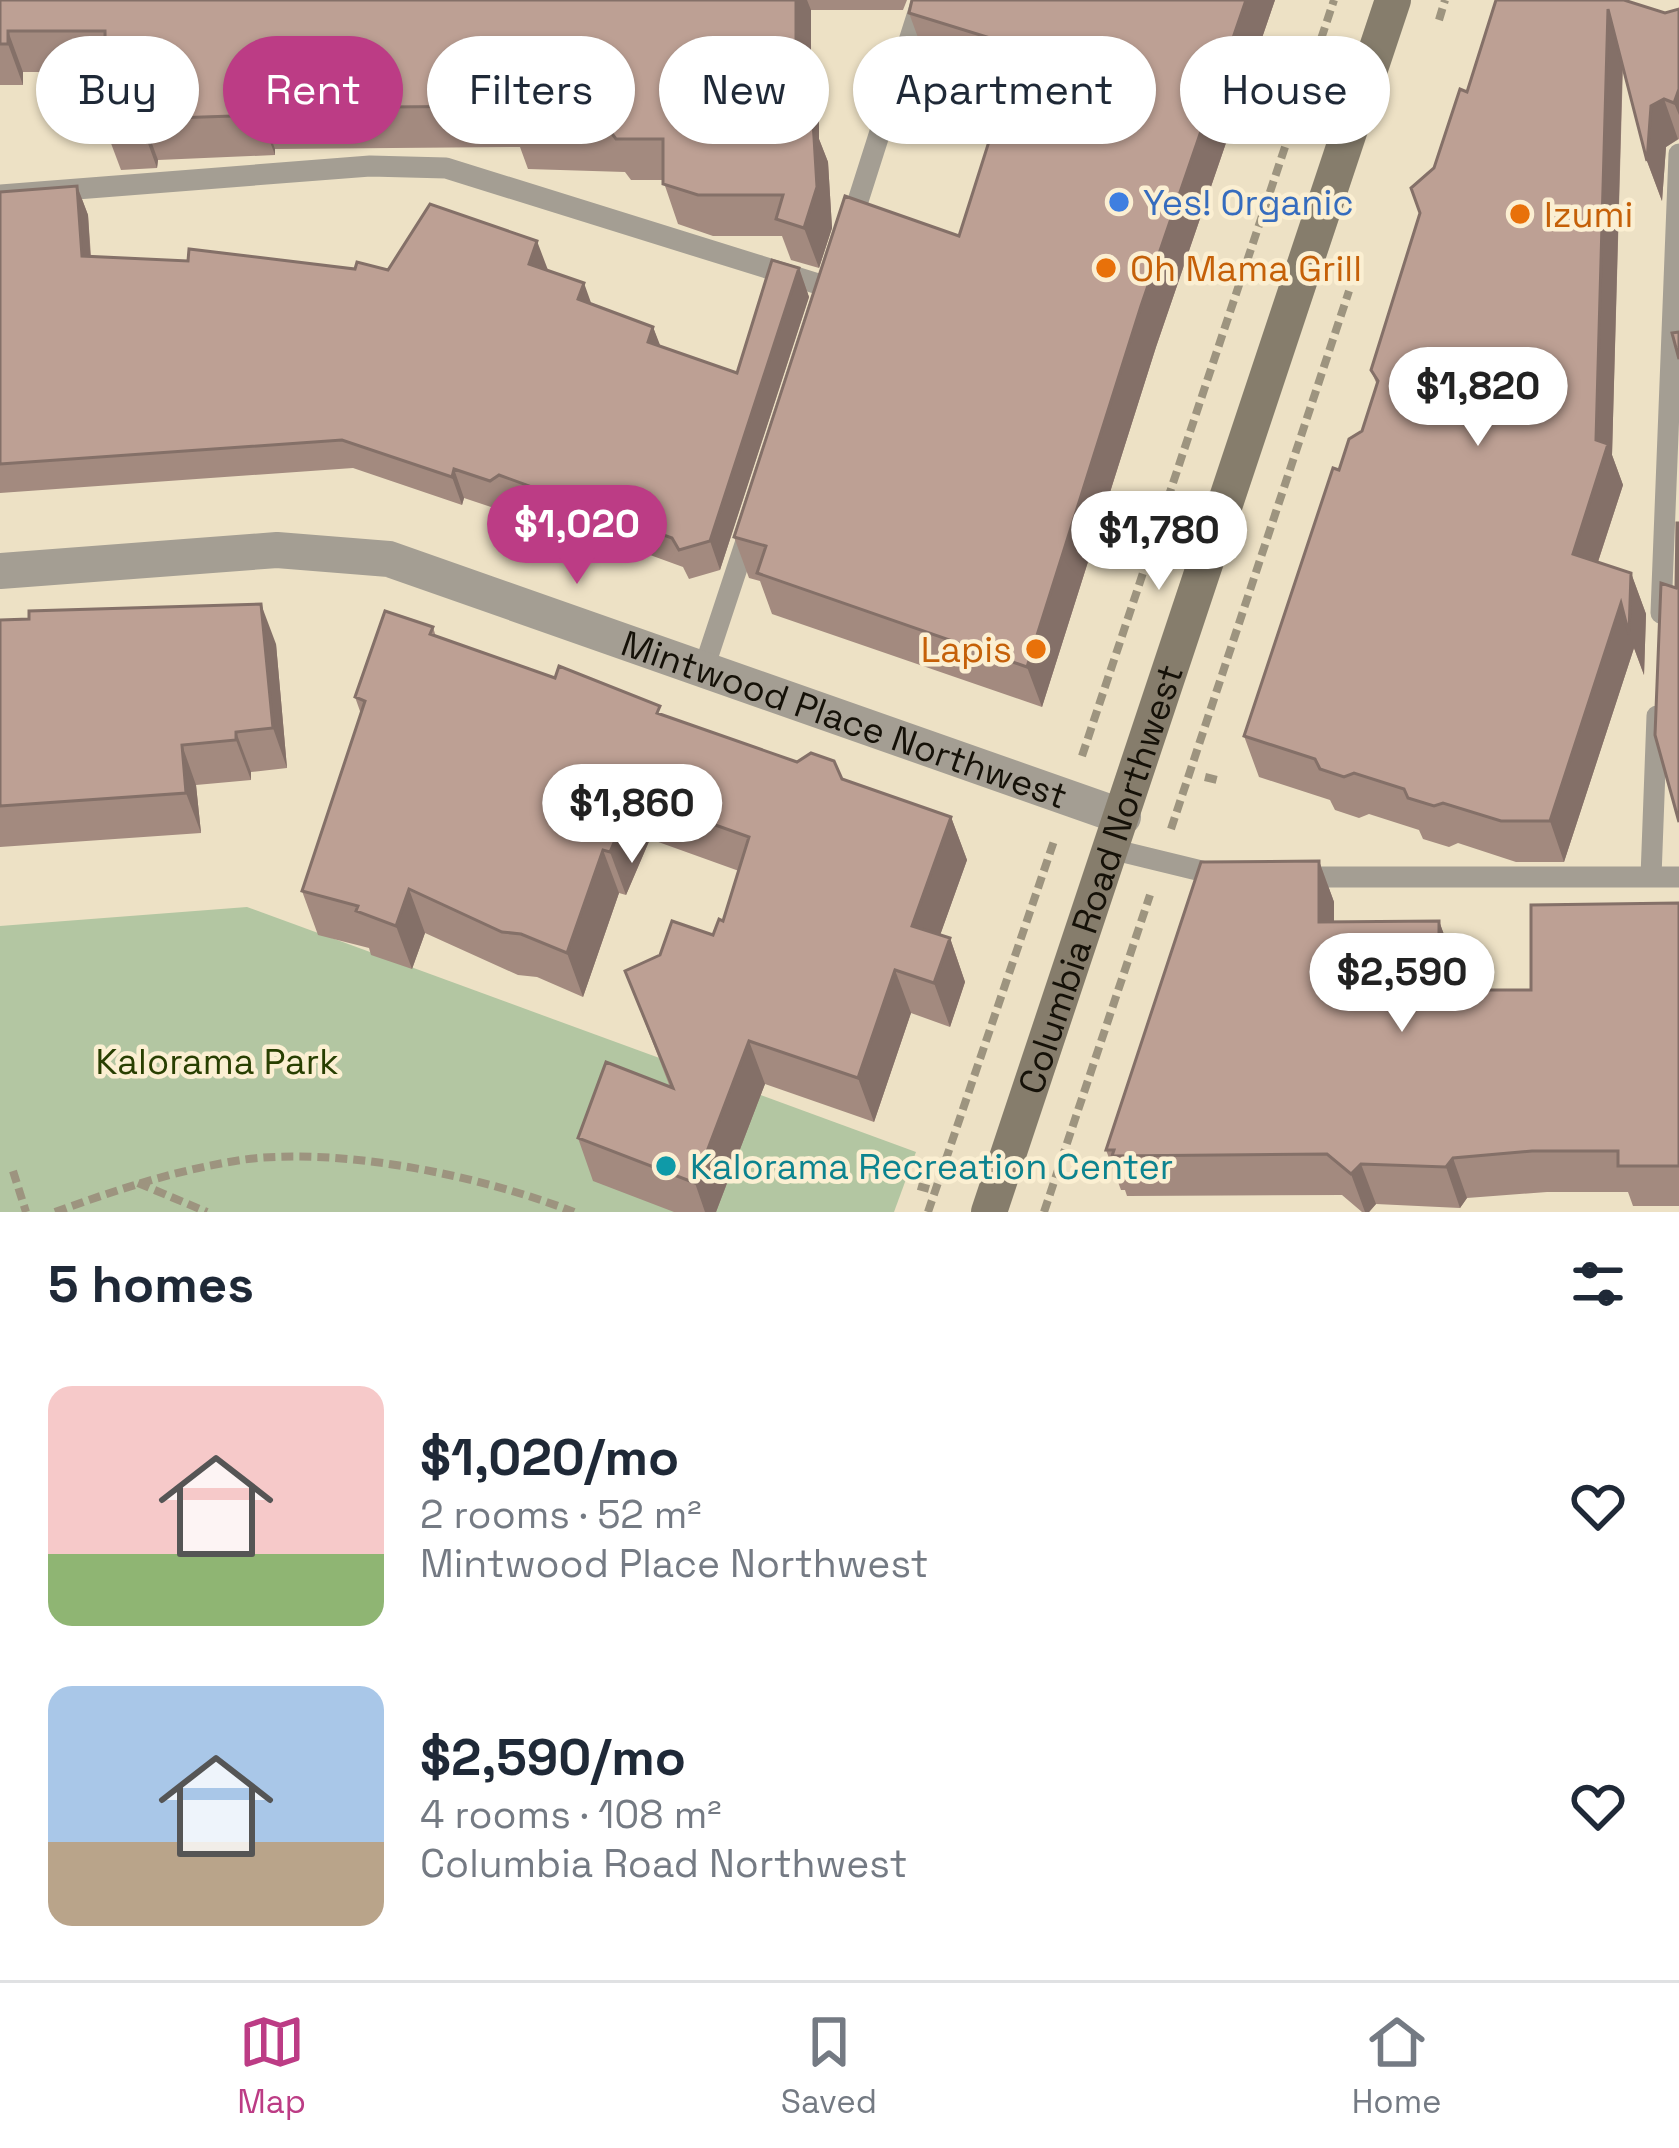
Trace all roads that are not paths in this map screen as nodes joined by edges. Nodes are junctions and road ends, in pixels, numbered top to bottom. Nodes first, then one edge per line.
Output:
1 (922, 0) edge
2 (1393, 0) edge
3 (1679, 154) edge
4 (0, 195) edge
5 (757, 508) edge
6 (0, 571) edge
7 (1660, 644) edge
8 (703, 670) junction
9 (1658, 691) edge
10 (1117, 833) junction
11 (1252, 877) edge
12 (1276, 877) edge
13 (1651, 877) junction
14 (1679, 878) edge
15 (989, 1212) edge

1 - 4 lane
2 - 10 main road, Columbia Road Northwest
3 - 7 lane
5 - 8 lane
6 - 8 street, Mintwood Place Northwest
8 - 10 street, Mintwood Place Northwest
9 - 13 lane
10 - 11 lane
10 - 15 main road, Columbia Road Northwest
12 - 13 lane
13 - 14 lane

